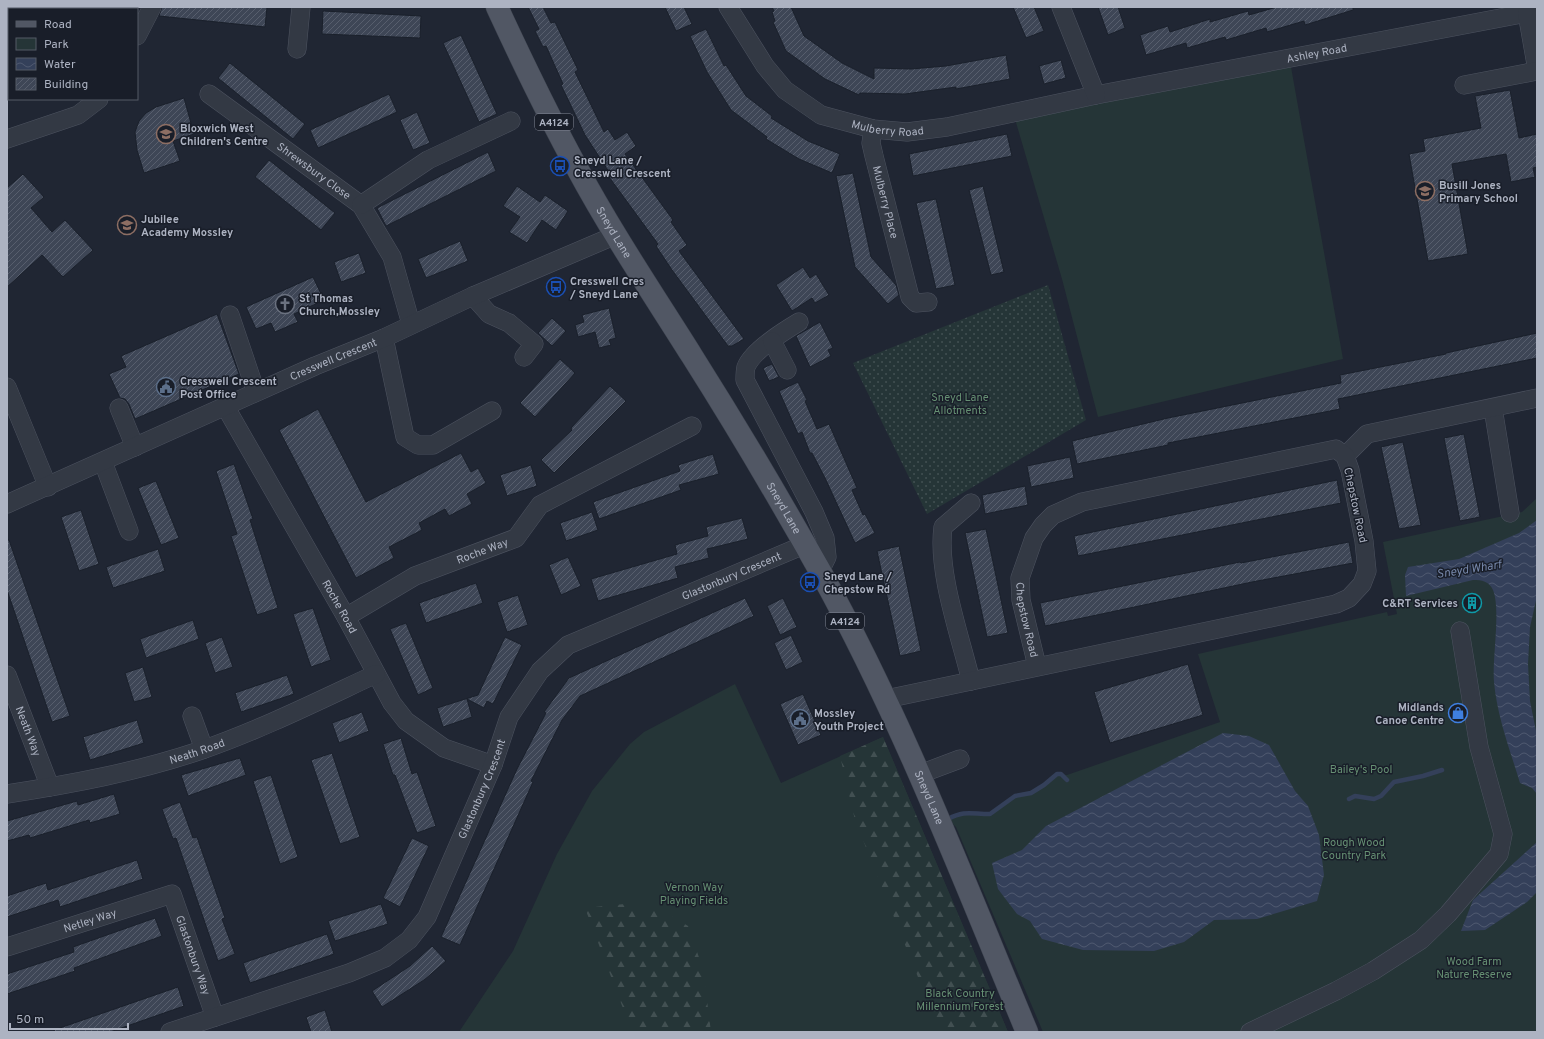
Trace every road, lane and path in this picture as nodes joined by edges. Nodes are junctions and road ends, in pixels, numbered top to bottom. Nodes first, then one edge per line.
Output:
1 (152, 7) edge
2 (301, 7) edge
3 (497, 7) edge
4 (728, 7) edge
5 (1061, 7) edge
6 (1532, 12) edge
7 (138, 34) edge
8 (298, 49) dead end
9 (1537, 70) edge
10 (1464, 85) dead end
11 (209, 94) dead end
12 (1096, 95) junction
13 (98, 100) edge
14 (505, 128) dead end
15 (873, 128) junction
16 (7, 139) edge
17 (361, 205) junction
18 (616, 235) junction
19 (473, 296) junction
20 (928, 302) dead end
21 (230, 315) dead end
22 (799, 322) dead end
23 (411, 324) junction
24 (384, 338) junction
25 (772, 341) junction
26 (524, 357) dead end
27 (787, 370) dead end
28 (7, 387) edge
29 (256, 392) junction
30 (1537, 398) edge
31 (225, 406) junction
32 (119, 408) dead end
33 (1493, 408) junction
34 (492, 411) dead end
35 (692, 426) dead end
36 (135, 447) junction
37 (1345, 456) junction
38 (102, 462) junction
39 (48, 487) junction
40 (971, 503) dead end
41 (7, 504) edge
42 (1510, 513) dead end
43 (129, 531) dead end
44 (804, 545) junction
45 (820, 571) junction
46 (346, 617) junction
47 (1460, 631) dead end
48 (1037, 666) junction
49 (376, 674) junction
50 (7, 675) edge
51 (971, 681) junction
52 (886, 699) junction
53 (192, 716) dead end
54 (204, 749) junction
55 (960, 759) dead end
56 (494, 765) junction
57 (920, 774) junction
58 (50, 787) junction
59 (7, 794) edge
60 (172, 894) joint
61 (7, 947) edge
62 (215, 1017) junction
63 (170, 1032) edge
64 (1027, 1032) edge
65 (1250, 1032) edge

1 - 7 street
2 - 8 street
3 - 18 main road, Sneyd Lane / A4124
4 - 15 street, Mulberry Road
5 - 12 street
6 - 9 street
6 - 12 street, Ashley Road
9 - 10 street
11 - 17 street, Shrewsbury Close
12 - 15 street, Mulberry Road
13 - 16 street
14 - 17 street, Shrewsbury Close
15 - 20 street, Mulberry Place
17 - 23 street, Shrewsbury Close
18 - 19 street, Cresswell Crescent
18 - 44 main road, Sneyd Lane / A4124
19 - 23 street, Cresswell Crescent
19 - 26 street
21 - 29 street
22 - 25 street
23 - 24 street, Cresswell Crescent
24 - 29 street, Cresswell Crescent
24 - 34 street
25 - 27 street
25 - 45 street
28 - 39 street
29 - 31 street, Cresswell Crescent
30 - 33 street
31 - 36 street, Cresswell Crescent
31 - 46 street, Roche Road
32 - 36 street
33 - 37 street
33 - 42 street
35 - 46 street, Roche Way
36 - 38 street, Cresswell Crescent
37 - 48 street, Chepstow Road
37 - 48 street, Chepstow Road
38 - 39 street, Cresswell Crescent
38 - 43 street
39 - 41 street, Cresswell Crescent
40 - 51 street
44 - 45 main road, Sneyd Lane / A4124
44 - 56 street, Glastonbury Crescent
45 - 52 main road, Sneyd Lane / A4124
46 - 49 street, Roche Road
47 - 65 street
48 - 51 street, Chepstow Road
49 - 54 street, Neath Road
49 - 56 street, Roche Road
50 - 58 street, Neath Way
51 - 52 street, Chepstow Road
52 - 57 main road, Sneyd Lane / A4124
53 - 54 street
54 - 58 street, Neath Road
55 - 57 street
56 - 62 street, Glastonbury Crescent
57 - 64 main road, Sneyd Lane / A4124
58 - 59 street, Neath Road
60 - 61 street, Netley Way
60 - 62 street, Glastonbury Way
62 - 63 street, Glastonbury Crescent

